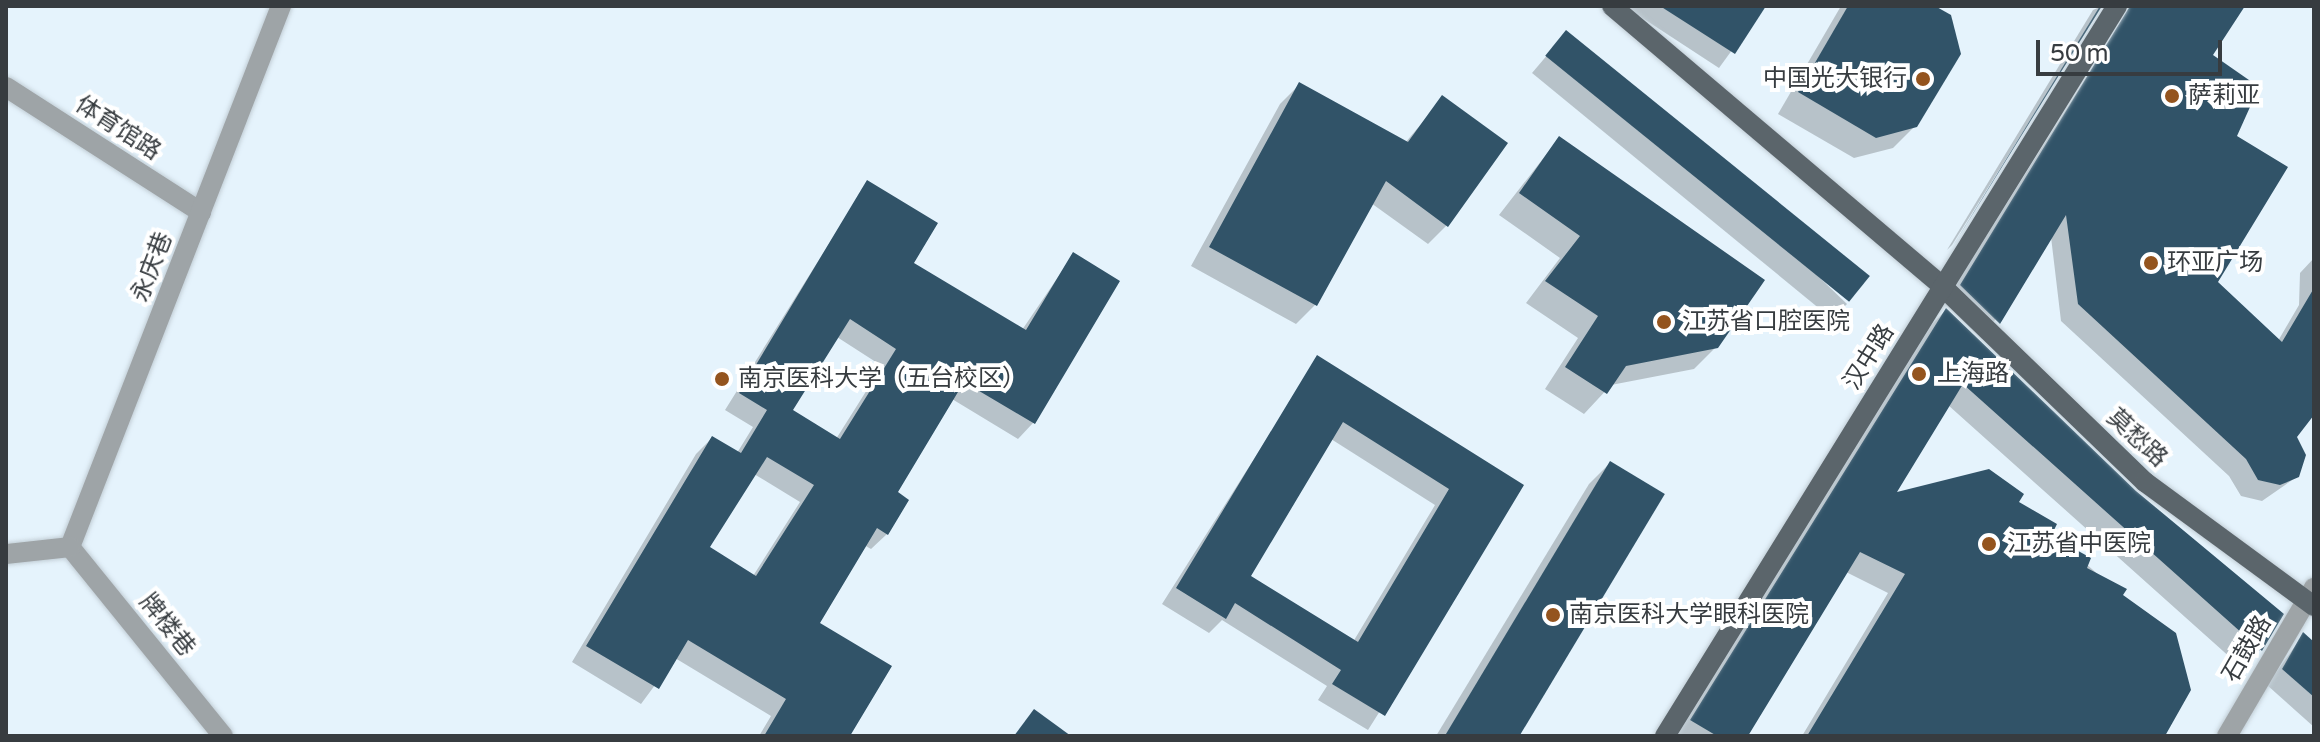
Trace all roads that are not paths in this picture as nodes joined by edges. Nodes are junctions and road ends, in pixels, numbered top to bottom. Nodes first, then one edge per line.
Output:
1 (281, 6) edge
2 (1612, 6) edge
3 (2117, 6) edge
4 (6, 87) edge
5 (201, 212) junction
6 (1943, 287) junction
7 (70, 547) junction
8 (6, 554) edge
9 (2311, 598) edge
10 (223, 736) edge
11 (1665, 736) edge
12 (2227, 736) edge

1 - 5 street, 永庆巷
2 - 6 main road
3 - 6 main road, 汉中路
4 - 5 street, 体育馆路
5 - 7 street, 永庆巷
6 - 9 main road, 莫愁路
6 - 11 main road, 汉中路
7 - 8 street
7 - 10 street, 牌楼巷
9 - 12 street, 石鼓路

